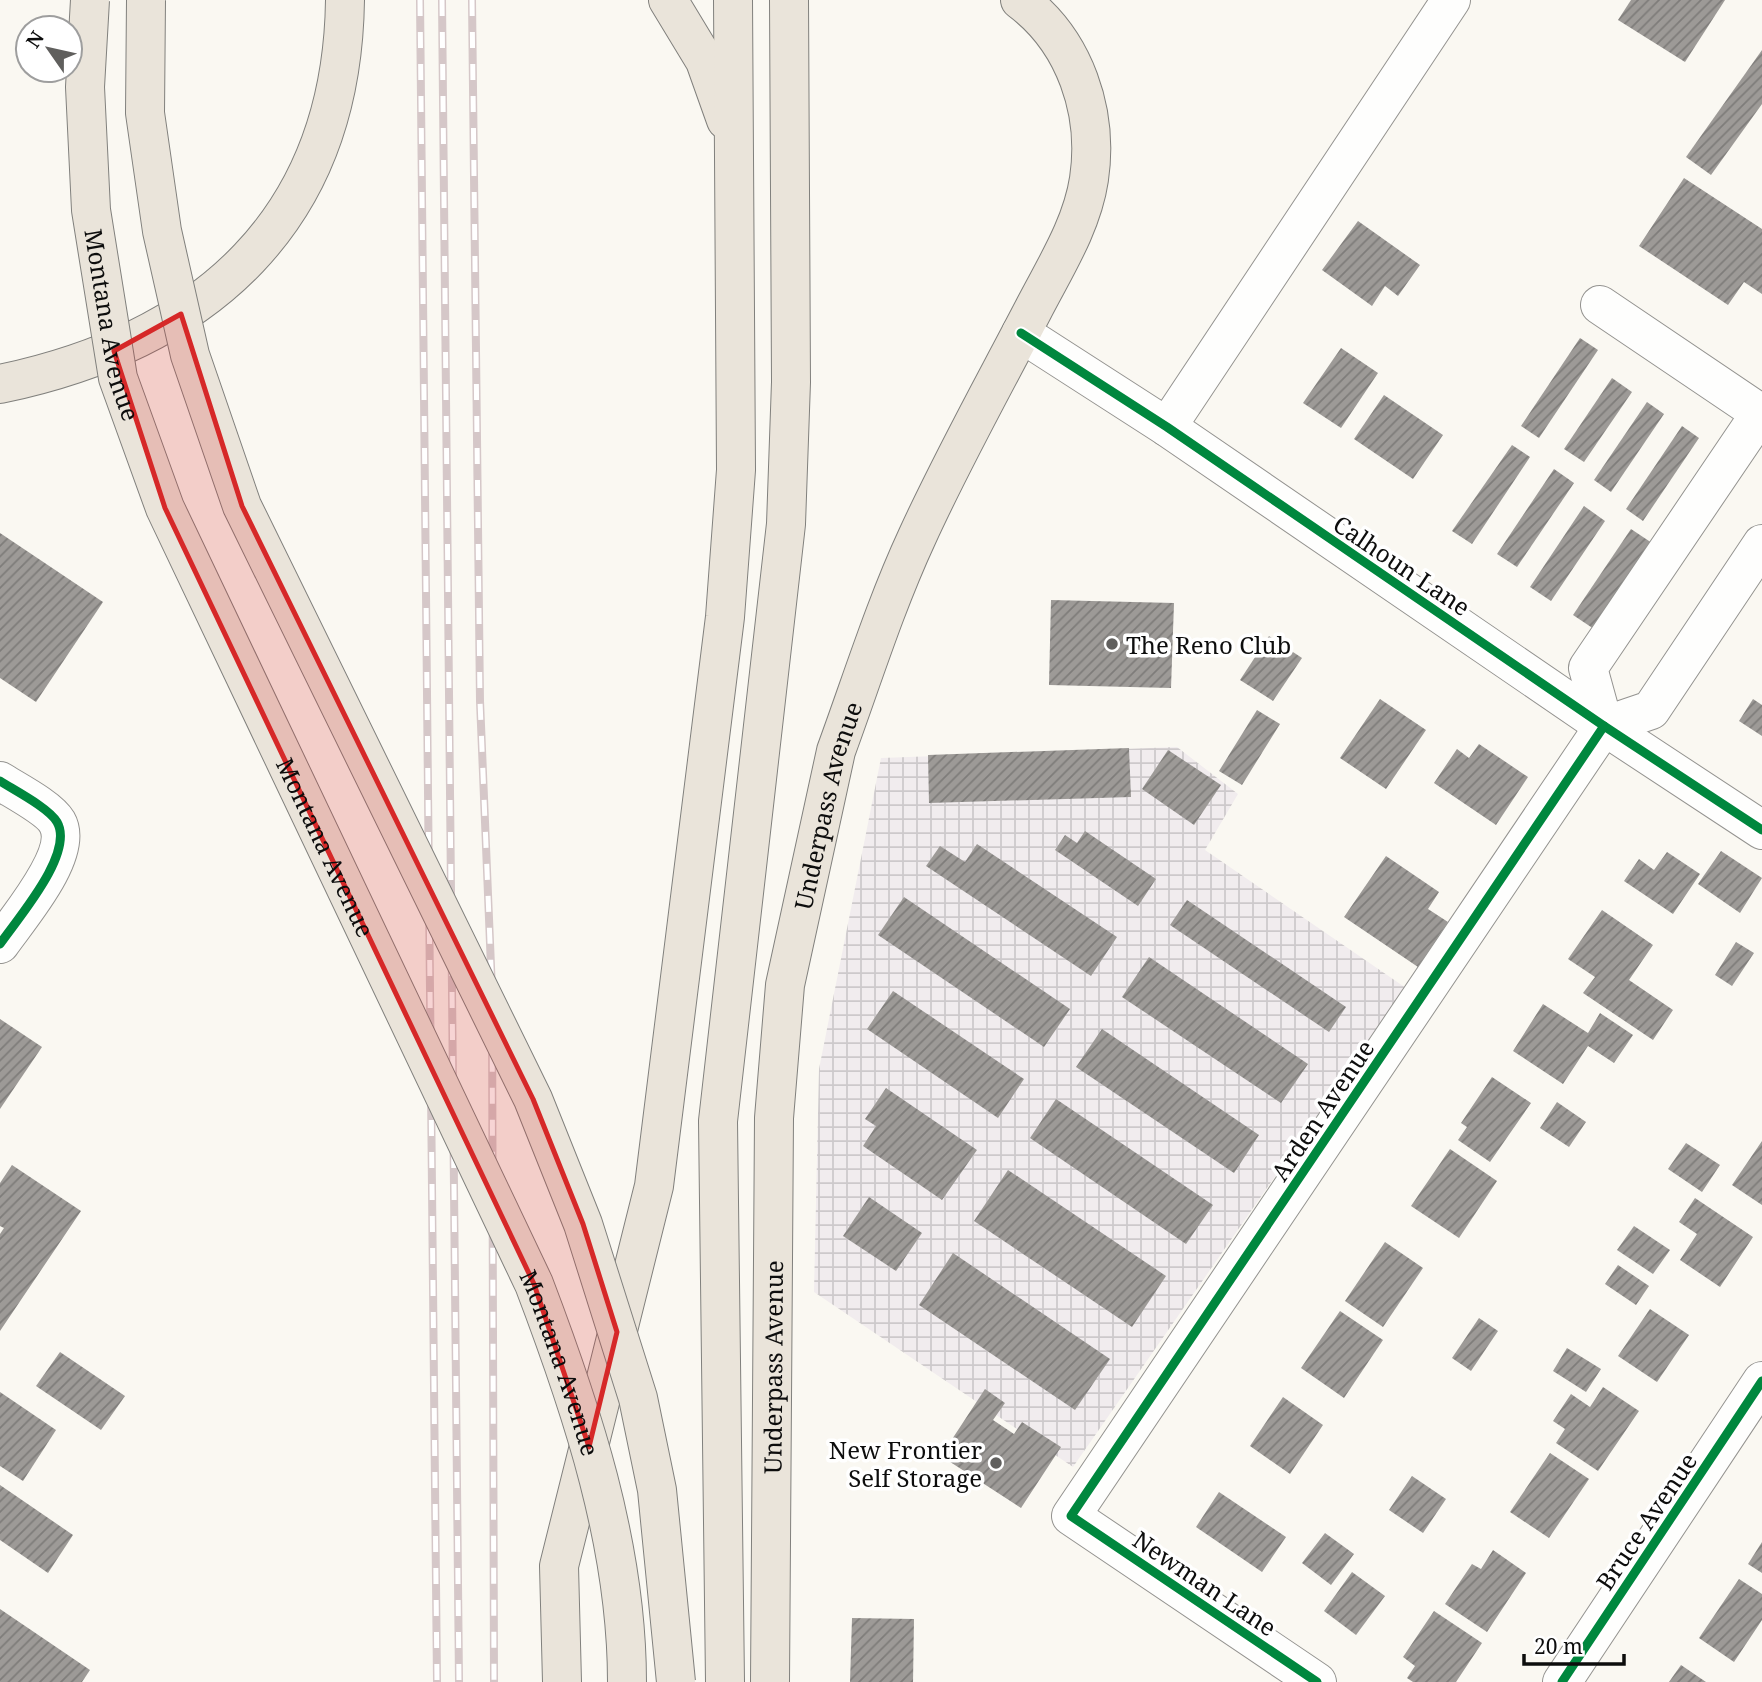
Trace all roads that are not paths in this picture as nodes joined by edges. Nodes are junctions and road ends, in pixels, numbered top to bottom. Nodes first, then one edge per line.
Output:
1 (90, 0) edge
2 (146, 0) edge
3 (345, 0) edge
4 (668, 0) edge
5 (733, 0) edge
6 (789, 0) edge
7 (1020, 0) edge
8 (1451, 0) edge
9 (737, 151) junction
10 (1600, 305) dead end
11 (1021, 332) junction
12 (2, 383) edge
13 (1761, 412) edge
14 (1167, 427) junction
15 (1749, 457) edge
16 (1762, 544) edge
17 (1604, 726) junction
18 (0, 780) edge
19 (1762, 830) edge
20 (0, 944) edge
21 (1762, 1381) edge
22 (1071, 1516) joint
23 (562, 1682) edge
24 (627, 1682) edge
25 (676, 1682) edge
26 (725, 1682) edge
27 (770, 1682) edge
28 (1317, 1682) edge
29 (1562, 1682) edge

1 - 24 main road, Montana Avenue, bridge
2 - 25 main road, bridge
3 - 12 main road
4 - 9 main road
5 - 9 main road
6 - 26 main road
7 - 11 main road, Underpass Avenue
8 - 14 street
9 - 23 main road
10 - 13 street
11 - 14 street, Calhoun Lane
11 - 27 main road, Underpass Avenue
13 - 15 street
14 - 17 street, Calhoun Lane
15 - 17 street
16 - 17 street
17 - 19 street, Calhoun Lane
17 - 22 street, Arden Avenue
18 - 20 street
21 - 29 street, Bruce Avenue
22 - 28 street, Newman Lane

